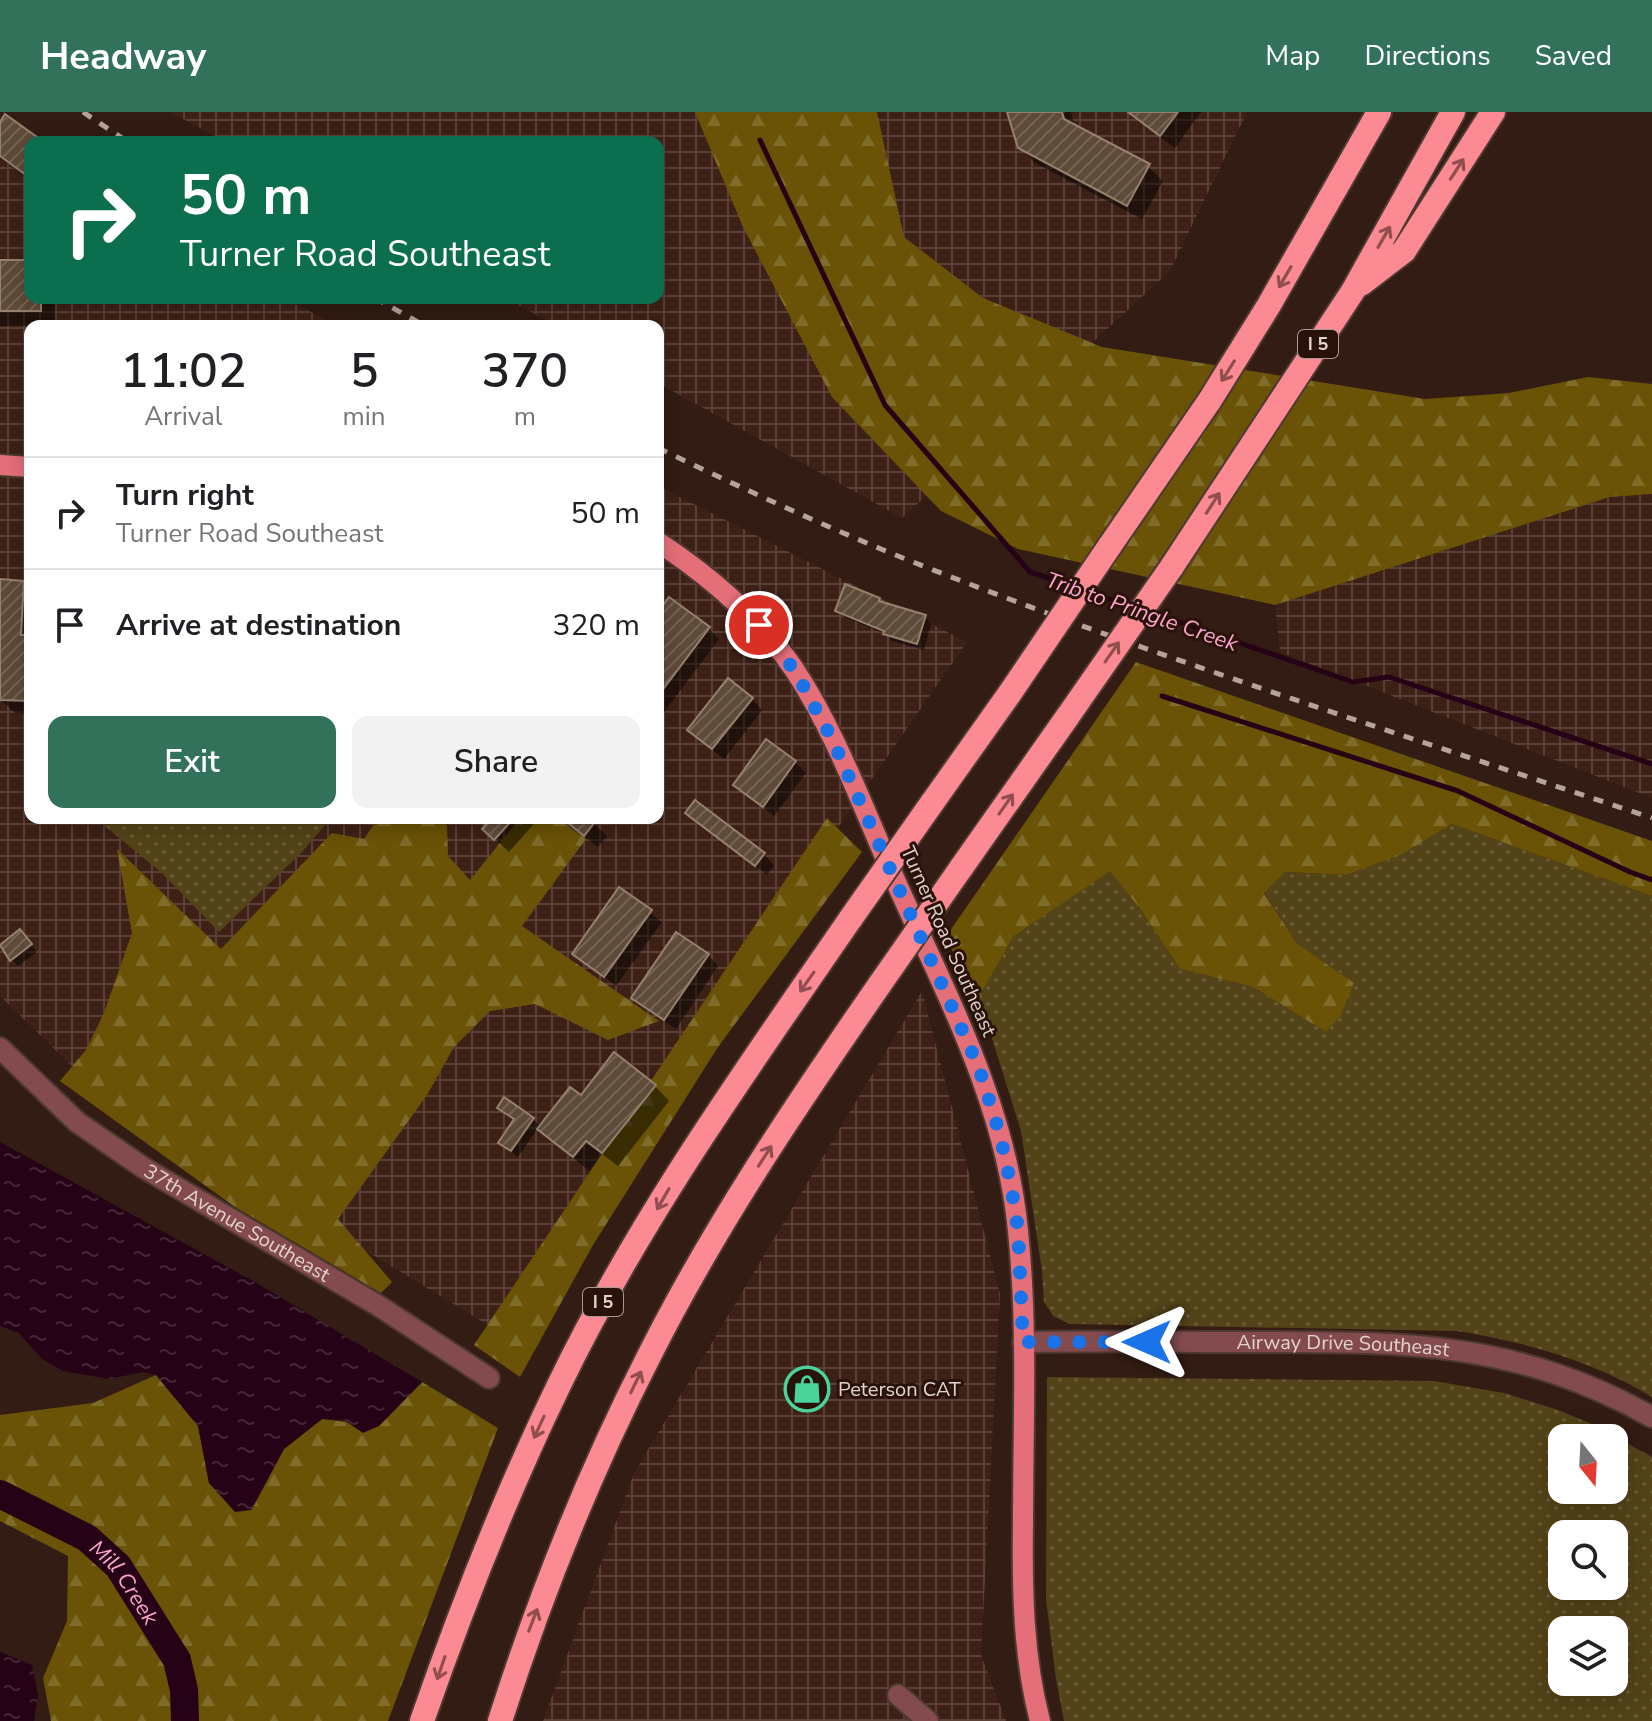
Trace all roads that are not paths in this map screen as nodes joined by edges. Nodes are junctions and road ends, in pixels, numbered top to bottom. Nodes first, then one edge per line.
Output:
1 (1379, 112) edge
2 (1453, 112) edge
3 (1493, 112) edge
4 (1353, 291) junction
5 (0, 465) edge
6 (24, 467) edge
7 (664, 546) edge
8 (0, 1048) edge
9 (1023, 1342) junction
10 (489, 1378) dead end
11 (1652, 1417) edge
12 (898, 1695) dead end
13 (422, 1721) edge
14 (500, 1721) edge
15 (928, 1721) edge
16 (1040, 1721) edge

1 -> 13 highway, I 5, bridge
4 -> 2 highway, I 5
4 -> 3 highway, I 5
14 -> 4 highway, I 5, bridge
5 - 6 main road
7 - 9 main road, Turner Road Southeast
8 - 10 street, 37th Avenue Southeast
9 - 11 street, Airway Drive Southeast
9 - 16 main road, Turner Road Southeast
12 - 15 street

